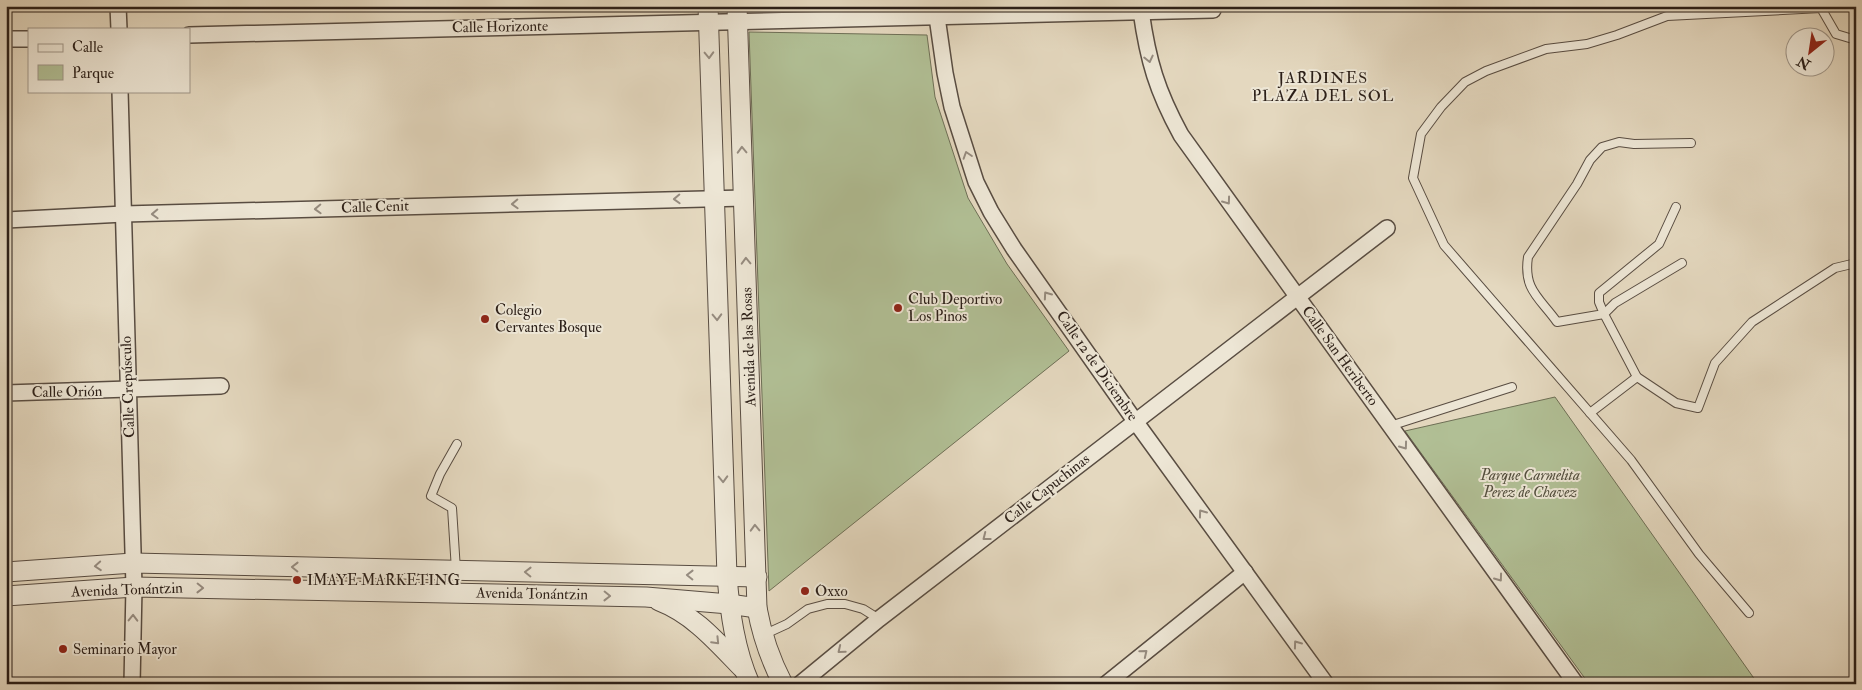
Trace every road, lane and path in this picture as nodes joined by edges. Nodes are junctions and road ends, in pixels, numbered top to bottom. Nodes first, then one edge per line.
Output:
1 (118, 6) edge
2 (1822, 7) edge
3 (1213, 10) dead end
4 (1141, 12) junction
5 (708, 14) edge
6 (737, 14) edge
7 (937, 17) junction
8 (119, 28) edge
9 (190, 35) edge
10 (6, 39) edge
11 (28, 39) edge
12 (1856, 40) edge
13 (120, 92) edge
14 (1691, 142) dead end
15 (713, 198) junction
16 (744, 198) junction
17 (1676, 207) dead end
18 (124, 214) junction
19 (6, 220) edge
20 (1388, 228) dead end
21 (1682, 263) dead end
22 (1856, 264) edge
23 (1296, 296) junction
24 (1604, 314) junction
25 (1637, 377) junction
26 (221, 386) dead end
27 (1512, 387) dead end
28 (128, 390) junction
29 (6, 393) edge
30 (1590, 413) junction
31 (1135, 421) junction
32 (1390, 426) junction
33 (457, 444) dead end
34 (133, 563) junction
35 (456, 570) junction
36 (6, 572) edge
37 (1245, 572) junction
38 (727, 576) junction
39 (756, 577) junction
40 (134, 587) junction
41 (6, 596) edge
42 (646, 597) junction
43 (729, 604) junction
44 (757, 608) junction
45 (1748, 614) dead end
46 (879, 620) junction
47 (762, 635) junction
48 (747, 677) edge
49 (132, 684) edge
50 (783, 684) edge
51 (800, 684) edge
52 (1106, 684) edge
53 (1326, 684) edge
54 (1576, 684) edge

1 - 8 street
2 - 12 lane
2 - 30 lane
3 - 4 street, Calle Horizonte
4 - 7 street, Calle Horizonte
4 -> 23 street, Calle San Heriberto
5 - 6 street, Calle Horizonte
5 - 9 street, Calle Horizonte
5 -> 15 street, Avenida de las Rosas
6 - 7 street, Calle Horizonte
16 -> 6 street, Avenida de las Rosas
31 -> 7 street, Calle 12 de Diciembre
10 - 11 street
13 - 18 street, Calle Crepúsculo
14 - 24 lane
15 - 16 street, Calle Cenit
15 -> 18 street, Calle Cenit
15 -> 38 street, Avenida de las Rosas
39 -> 16 street, Avenida de las Rosas
17 - 24 lane
18 - 19 street, Calle Cenit
18 - 28 street, Calle Crepúsculo
20 - 23 street, Calle Capuchinas
21 - 24 lane
22 - 25 lane
23 - 31 street, Calle Capuchinas
23 - 32 street, Calle San Heriberto
24 - 25 lane
25 - 30 lane
26 - 28 street, Calle Orión
27 - 32 lane
28 - 29 street, Calle Orión
28 - 34 street, Calle Crepúsculo
30 - 45 lane
37 -> 31 street, Calle 12 de Diciembre
31 -> 46 street, Calle Capuchinas
32 -> 54 street, Calle San Heriberto
33 - 35 lane
35 -> 34 street, Avenida Tonántzin
34 -> 36 street, Avenida Tonántzin
34 - 40 street, Calle Crepúsculo
38 -> 35 street, Avenida Tonántzin
52 -> 37 street
53 -> 37 street, Calle 12 de Diciembre
38 - 39 street, Avenida Tonántzin
38 - 43 street, Avenida de las Rosas
39 - 44 street, Avenida de las Rosas
40 - 41 street, Avenida Tonántzin
40 -> 42 street, Avenida Tonántzin
49 -> 40 street, Calle Crepúsculo
42 - 43 street, Avenida Tonántzin
42 -> 48 street
43 - 44 street, Avenida Tonántzin
43 - 48 street, Avenida de las Rosas
44 - 47 street, Avenida de las Rosas
46 - 47 lane
46 -> 51 street, Calle Capuchinas
47 - 50 street, Avenida de las Rosas

